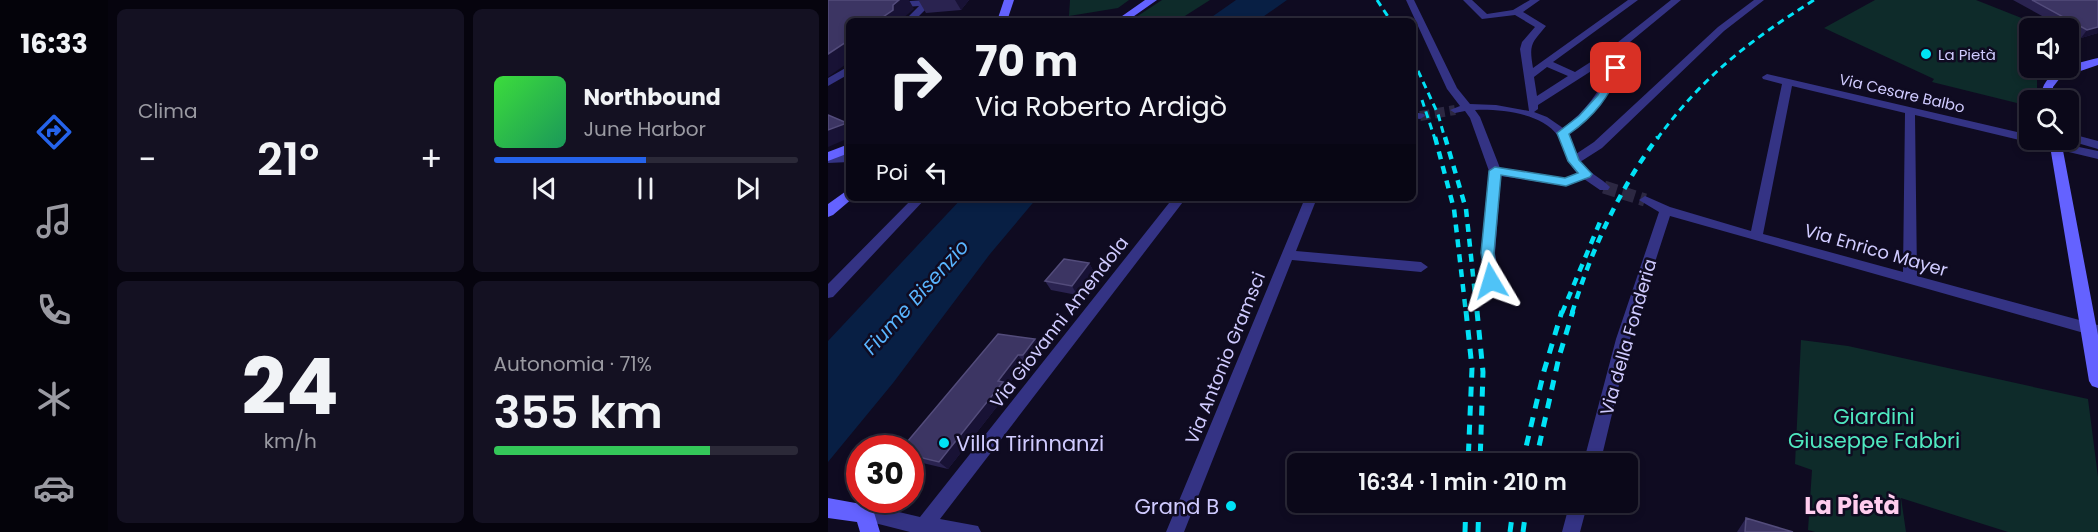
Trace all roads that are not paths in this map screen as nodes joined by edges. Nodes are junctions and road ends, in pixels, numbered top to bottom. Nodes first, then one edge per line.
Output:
1 (1009, 0) edge
2 (1152, 0) edge
3 (1410, 0) edge
4 (1467, 0) edge
5 (1536, 0) edge
6 (1634, 0) edge
7 (1677, 0) edge
8 (1752, 1) edge
9 (929, 2) edge
10 (882, 5) edge
11 (1516, 12) junction
12 (912, 18) edge
13 (1003, 18) edge
14 (1125, 18) edge
15 (1607, 56) junction
16 (2098, 61) edge
17 (1546, 63) junction
18 (846, 71) edge
19 (1528, 76) junction
20 (1577, 76) junction
21 (1767, 76) dead end
22 (1788, 81) junction
23 (828, 83) edge
24 (2046, 90) edge
25 (1468, 106) junction
26 (1533, 109) junction
27 (1455, 110) tunnel mouth
28 (1910, 111) junction
29 (1563, 133) junction
30 (2019, 136) edge
31 (2079, 139) edge
32 (2098, 145) edge
33 (846, 149) edge
34 (2057, 150) edge
35 (2079, 150) edge
36 (2098, 155) edge
37 (828, 158) edge
38 (846, 158) edge
39 (1574, 161) junction
40 (1495, 171) junction
41 (1586, 174) junction
42 (1604, 187) tunnel mouth
43 (846, 197) edge
44 (1645, 200) tunnel mouth
45 (917, 201) edge
46 (1178, 201) edge
47 (1310, 201) edge
48 (1666, 210) junction
49 (828, 212) edge
50 (1756, 237) junction
51 (1288, 255) junction
52 (1421, 267) dead end
53 (1910, 280) junction
54 (1491, 281) dead end
55 (828, 293) edge
56 (2093, 330) edge
57 (2098, 381) edge
58 (1594, 453) edge
59 (829, 508) edge
60 (1576, 513) edge
61 (867, 523) edge
62 (921, 529) edge
63 (972, 532) edge
64 (1175, 532) edge
65 (1571, 532) edge

1 - 13 street
2 - 14 street
3 - 25 street
4 - 11 street
5 - 11 street
6 - 17 street
7 - 15 street
8 - 39 street
9 - 10 street
9 - 12 street
11 - 19 street
15 - 20 street
15 - 29 street
16 - 24 street
17 - 19 street
17 - 20 street
18 - 23 street
19 - 26 street
20 - 26 street
21 - 22 street, Via Cesare Balbo
22 - 28 street, Via Cesare Balbo
22 - 50 street
25 - 26 street
25 - 27 street
25 - 40 street
26 - 29 street
28 - 30 street, Via Cesare Balbo
28 - 53 street
29 - 39 street
31 - 32 street
33 - 37 street
34 - 56 street
35 - 36 street, Via Cesare Balbo
37 - 38 street
39 - 41 street
40 - 41 street
40 - 54 street
41 - 42 street
43 - 49 street
44 - 48 street, Via Enrico Mayer
45 - 55 street
46 - 62 street, Via Giovanni Amendola
47 - 51 street, Via Antonio Gramsci
48 - 50 street, Via Enrico Mayer
48 - 58 street, Via della Fonderia
50 - 53 street, Via Enrico Mayer
51 - 52 street
51 - 64 street, Via Antonio Gramsci
53 - 56 street, Via Enrico Mayer
56 - 57 street
59 - 61 street
60 - 65 street
61 - 62 street
62 - 63 street

